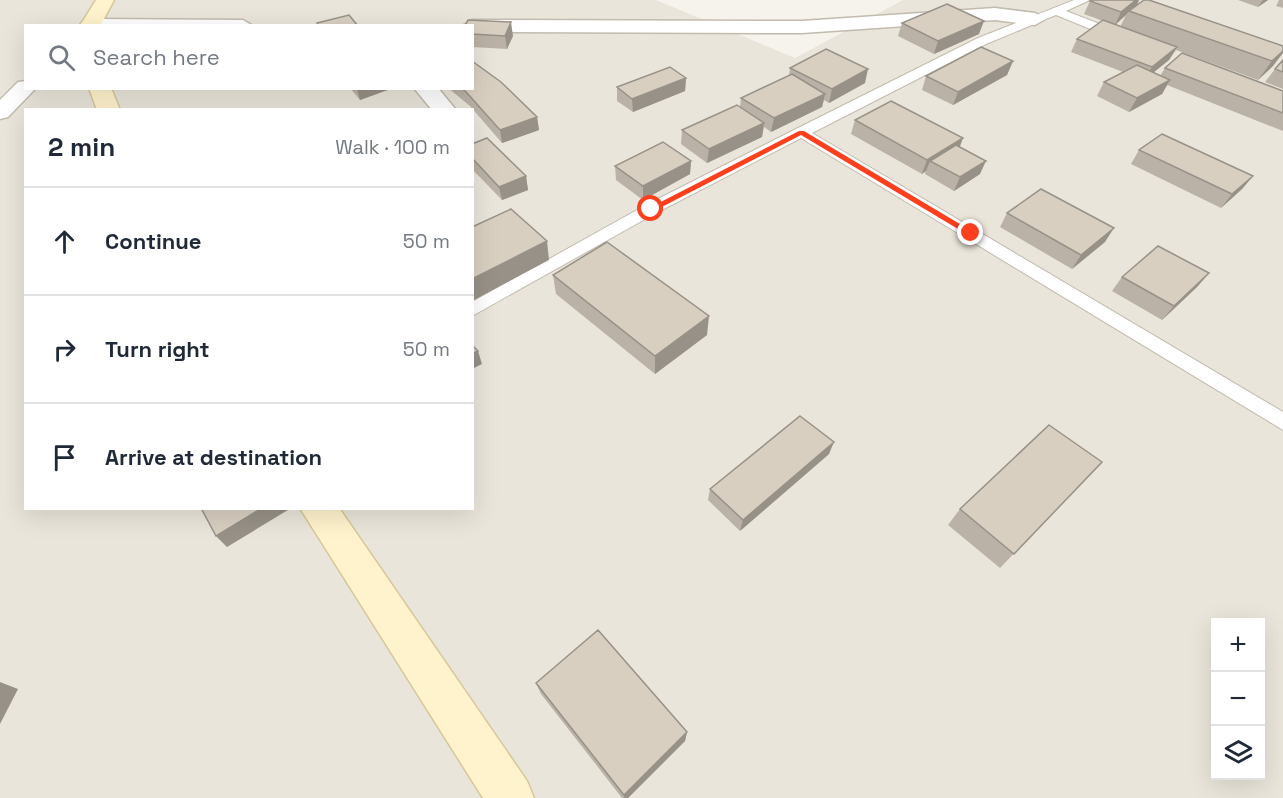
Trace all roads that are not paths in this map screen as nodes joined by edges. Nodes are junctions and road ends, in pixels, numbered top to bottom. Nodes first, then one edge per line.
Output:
1 (105, 0) edge
2 (1084, 0) edge
3 (1056, 11) junction
4 (1035, 19) junction
5 (91, 24) edge
6 (474, 26) edge
7 (1132, 41) edge
8 (24, 89) edge
9 (101, 90) edge
10 (427, 90) edge
11 (108, 108) edge
12 (443, 108) edge
13 (0, 112) edge
14 (801, 132) junction
15 (474, 309) edge
16 (1283, 422) edge
17 (319, 510) edge
18 (510, 798) edge

1 - 5 street
2 - 3 lane
3 - 4 lane
3 - 7 lane
4 - 6 street
4 - 14 lane
8 - 13 street
9 - 11 street
10 - 12 street
14 - 15 lane
14 - 16 lane
17 - 18 street

